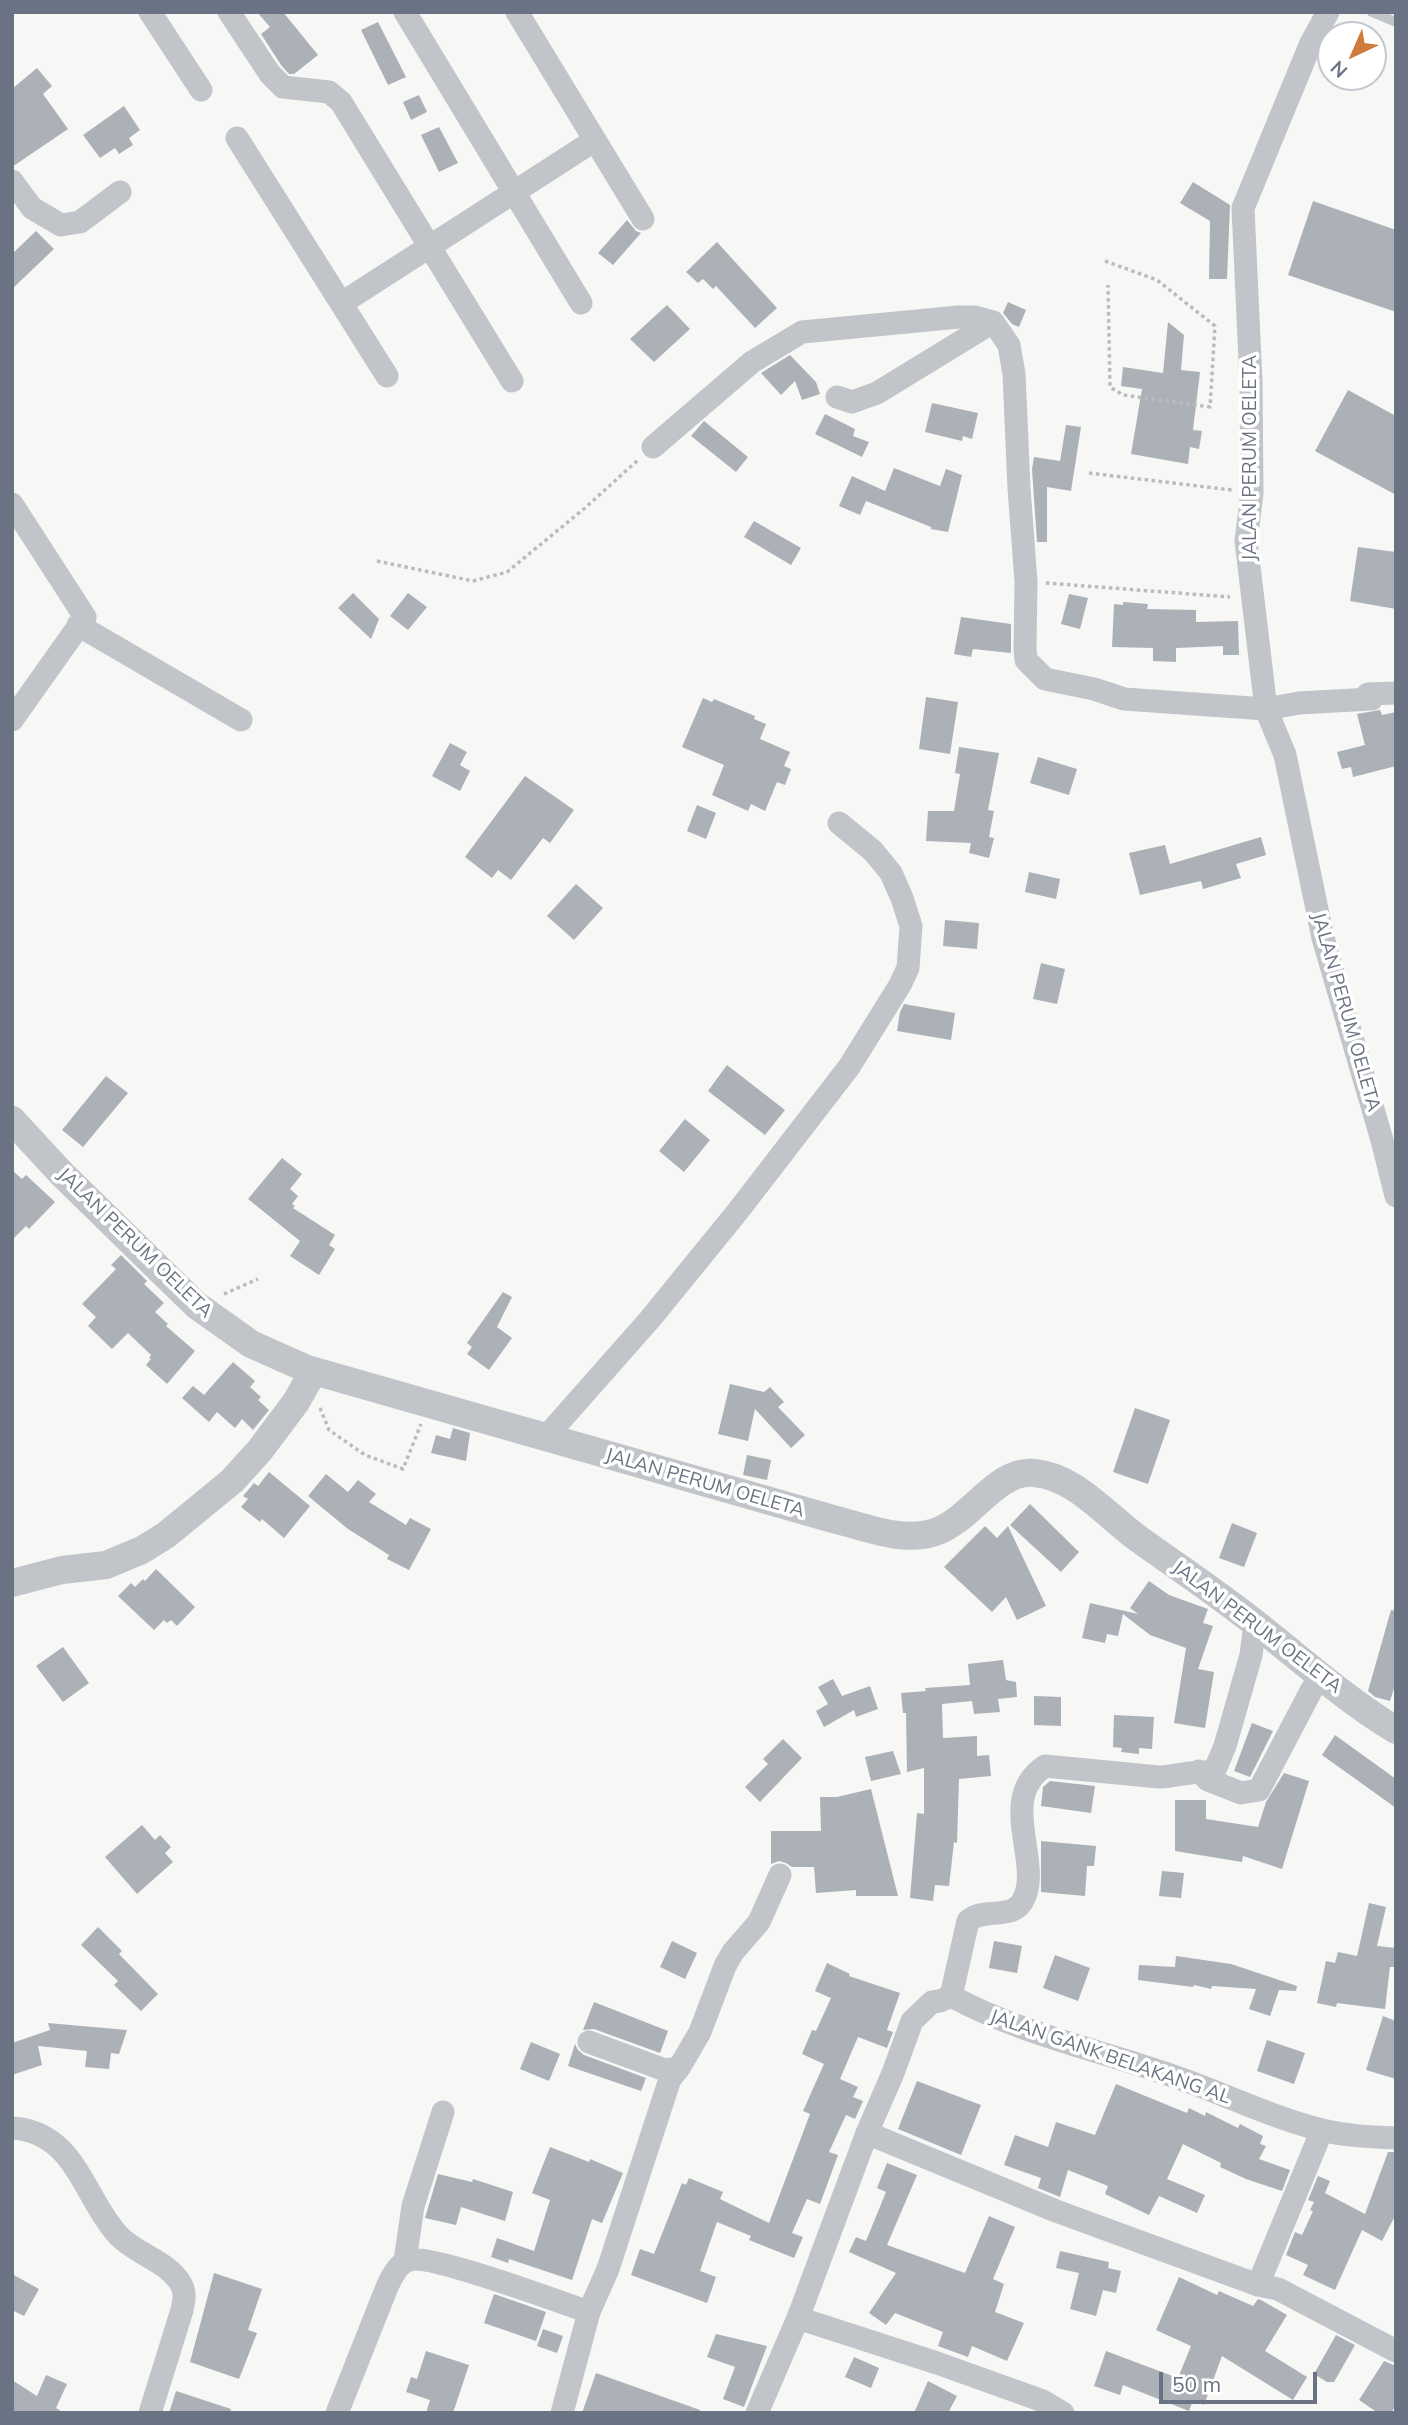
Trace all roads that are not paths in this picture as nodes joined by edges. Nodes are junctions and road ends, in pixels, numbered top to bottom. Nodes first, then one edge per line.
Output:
1 (150, 12) edge
2 (229, 12) edge
3 (405, 12) edge
4 (517, 12) edge
5 (1328, 12) edge
6 (1372, 12) edge
7 (1396, 22) edge
8 (201, 90) dead end
9 (237, 138) dead end
10 (595, 140) junction
11 (12, 181) edge
12 (120, 192) dead end
13 (514, 192) junction
14 (643, 219) dead end
15 (429, 246) junction
16 (342, 303) junction
17 (581, 303) dead end
18 (993, 322) junction
19 (387, 376) dead end
20 (512, 381) dead end
21 (837, 397) dead end
22 (653, 447) road end
23 (12, 504) edge
24 (78, 625) junction
25 (1396, 693) edge
26 (1266, 709) junction
27 (12, 720) edge
28 (242, 720) dead end
29 (839, 823) dead end
30 (12, 1120) edge
31 (1396, 1196) edge
32 (308, 1374) junction
33 (545, 1438) junction
34 (12, 1583) edge
35 (1255, 1623) junction
36 (1322, 1677) junction
37 (1396, 1730) edge
38 (1199, 1771) junction
39 (780, 1875) dead end
40 (951, 1996) junction
41 (589, 2042) dead end
42 (679, 2068) junction
43 (443, 2112) dead end
44 (12, 2128) edge
45 (1322, 2130) junction
46 (867, 2133) junction
47 (1396, 2138) edge
48 (405, 2261) junction
49 (1258, 2285) junction
50 (589, 2312) junction
51 (798, 2318) junction
52 (1396, 2351) edge
53 (1041, 2407) edge
54 (150, 2413) edge
55 (337, 2413) edge
56 (562, 2413) edge
57 (757, 2413) edge
58 (1063, 2413) edge

1 - 8 street
2 - 15 street
3 - 13 street
4 - 10 street
5 - 26 street, JALAN PERUM OELETA
6 - 7 lane
9 - 16 street
10 - 13 street
10 - 14 street
11 - 12 street
13 - 15 street
13 - 17 street
15 - 16 street
15 - 20 street
16 - 19 street
18 - 21 street
18 - 22 street
18 - 26 street
23 - 24 street
24 - 27 street
24 - 28 street
25 - 26 street
26 - 31 street, JALAN PERUM OELETA
29 - 33 street
30 - 32 street, JALAN PERUM OELETA
32 - 33 street, JALAN PERUM OELETA
32 - 34 street
33 - 35 street, JALAN PERUM OELETA
35 - 36 street, JALAN PERUM OELETA
35 - 38 street
36 - 37 street, JALAN PERUM OELETA
36 - 38 street
38 - 40 street
39 - 42 street
40 - 45 street, JALAN GANK BELAKANG AL
40 - 46 street
41 - 42 street
42 - 50 street
43 - 48 street
44 - 54 street
45 - 47 street, JALAN GANK BELAKANG AL
45 - 49 street
46 - 49 street
46 - 51 street
48 - 50 street
48 - 55 street
49 - 52 street
50 - 56 street
51 - 53 street
51 - 57 street
53 - 58 street

